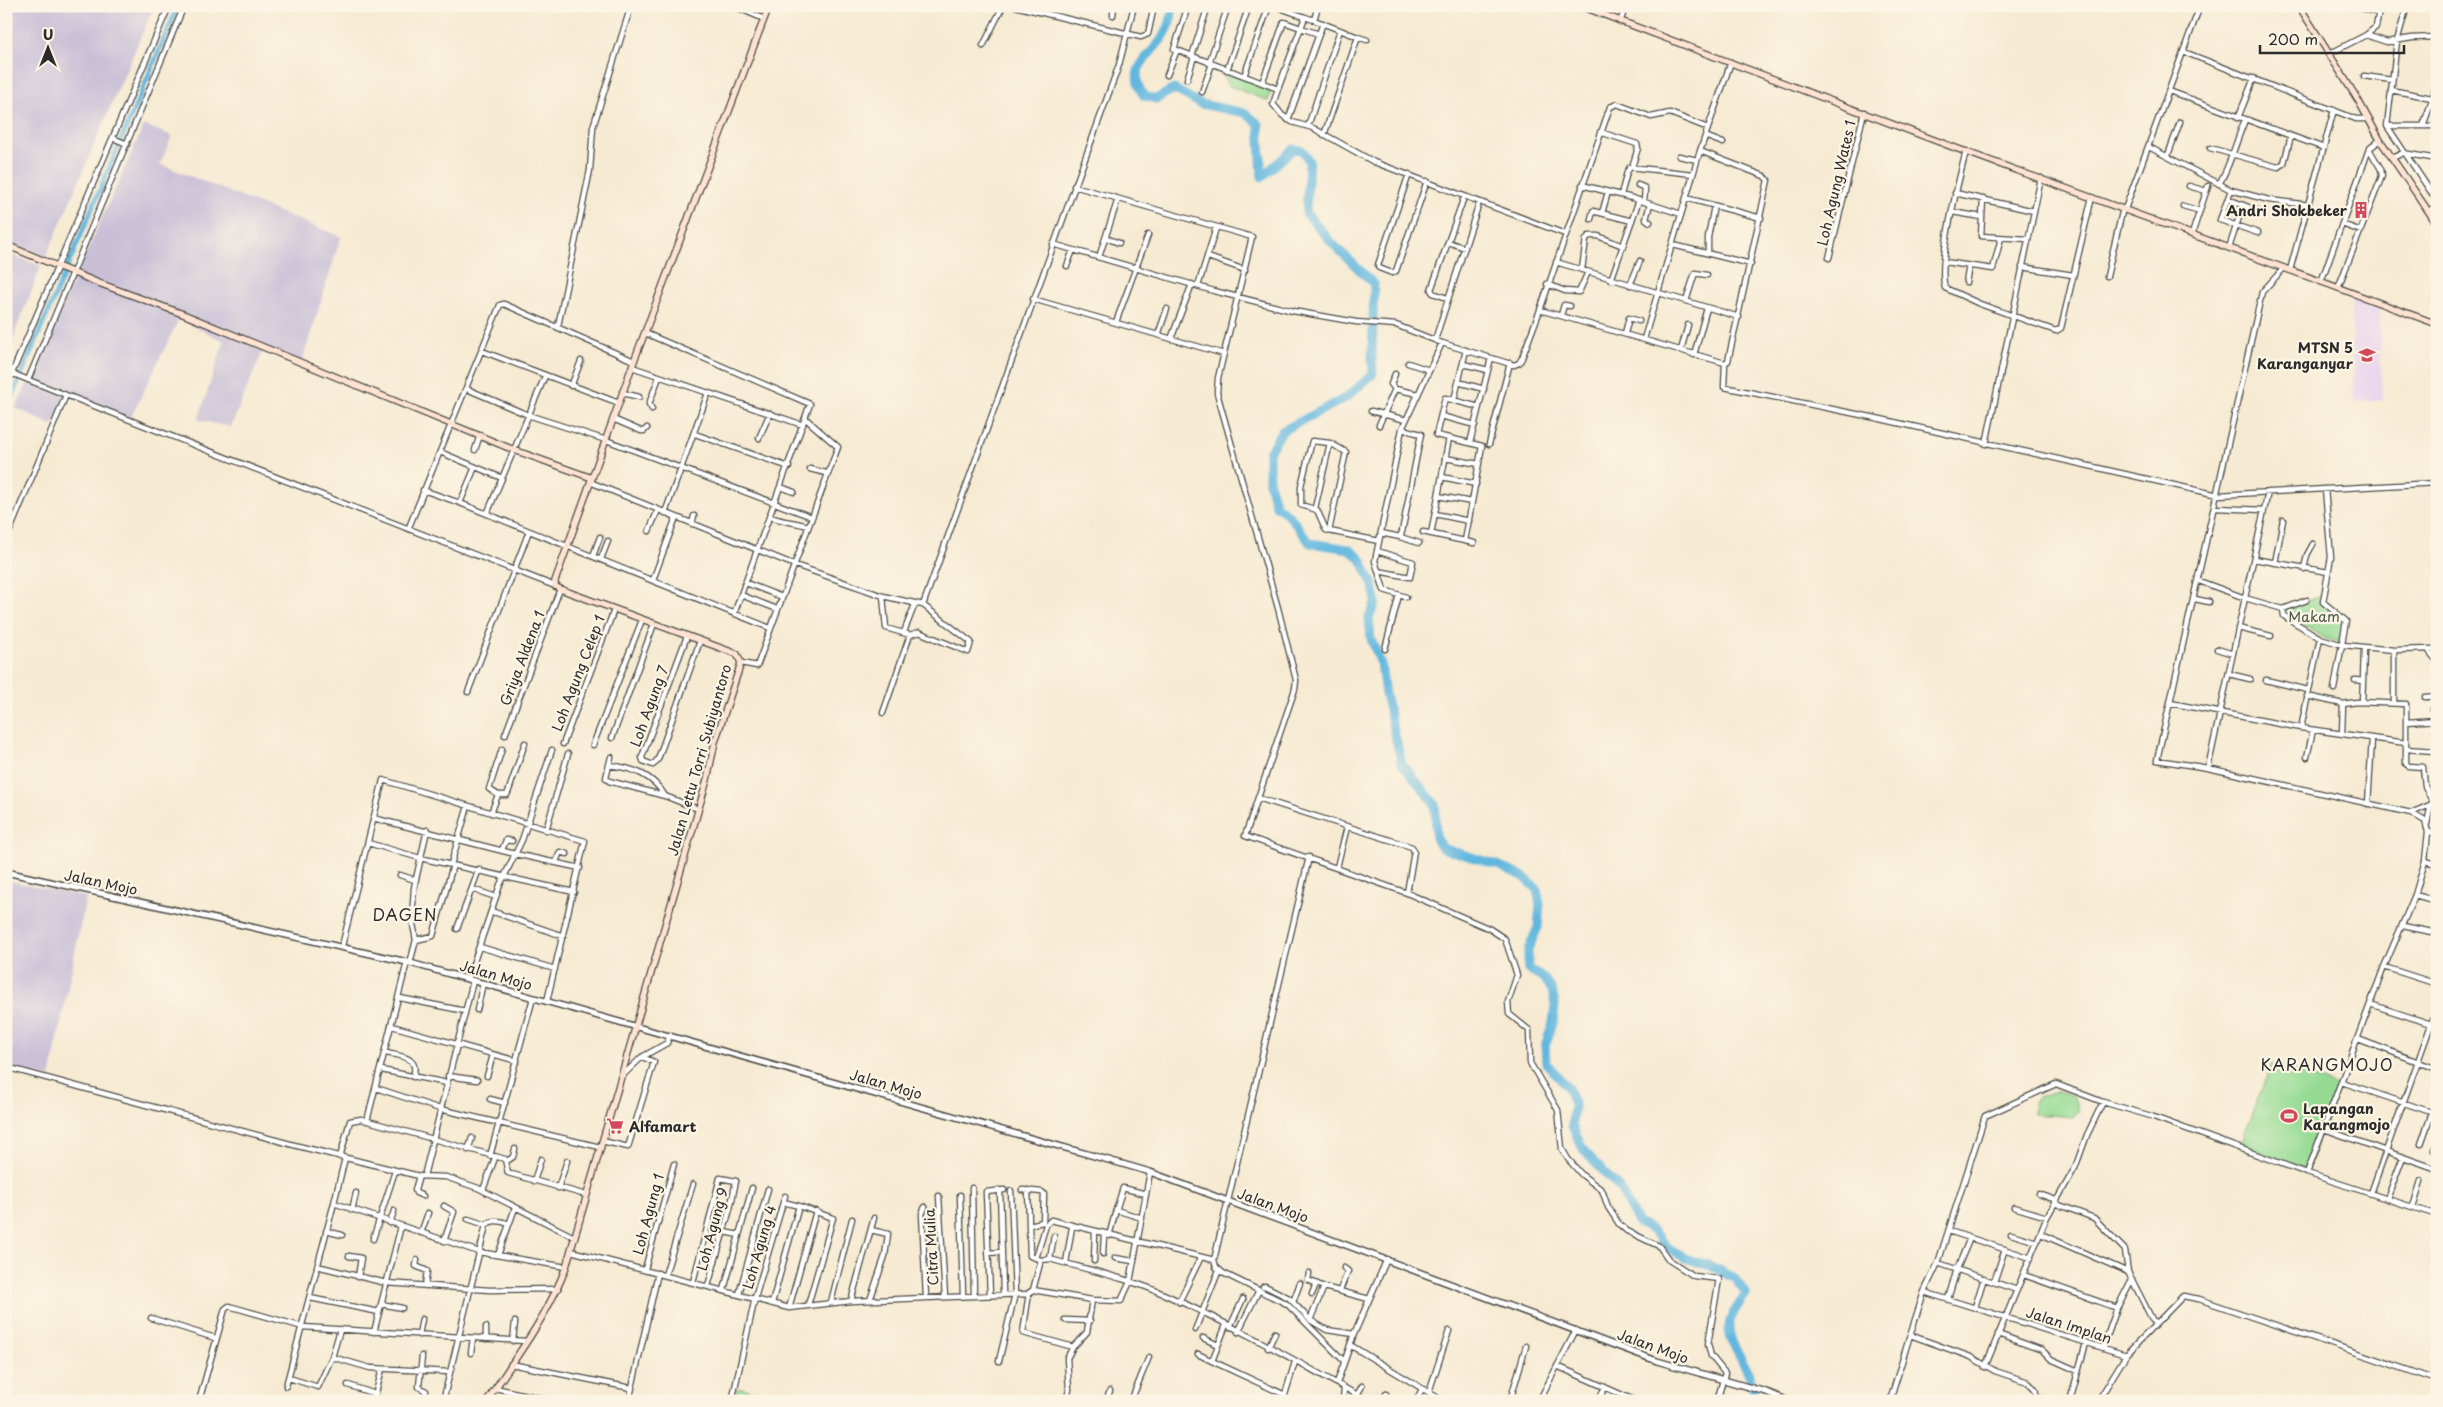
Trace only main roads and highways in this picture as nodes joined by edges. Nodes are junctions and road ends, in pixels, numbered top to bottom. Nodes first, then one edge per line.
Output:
1 (769, 6) edge
2 (1581, 6) edge
3 (2299, 6) edge
4 (2437, 224) edge
5 (6, 245) edge
6 (2437, 324) edge
7 (591, 480) junction
8 (487, 1401) edge

1 - 7 main road
2 - 6 main road
3 - 4 main road
5 - 7 main road
7 - 8 main road, Jalan Lettu Torri Subiyantoro

